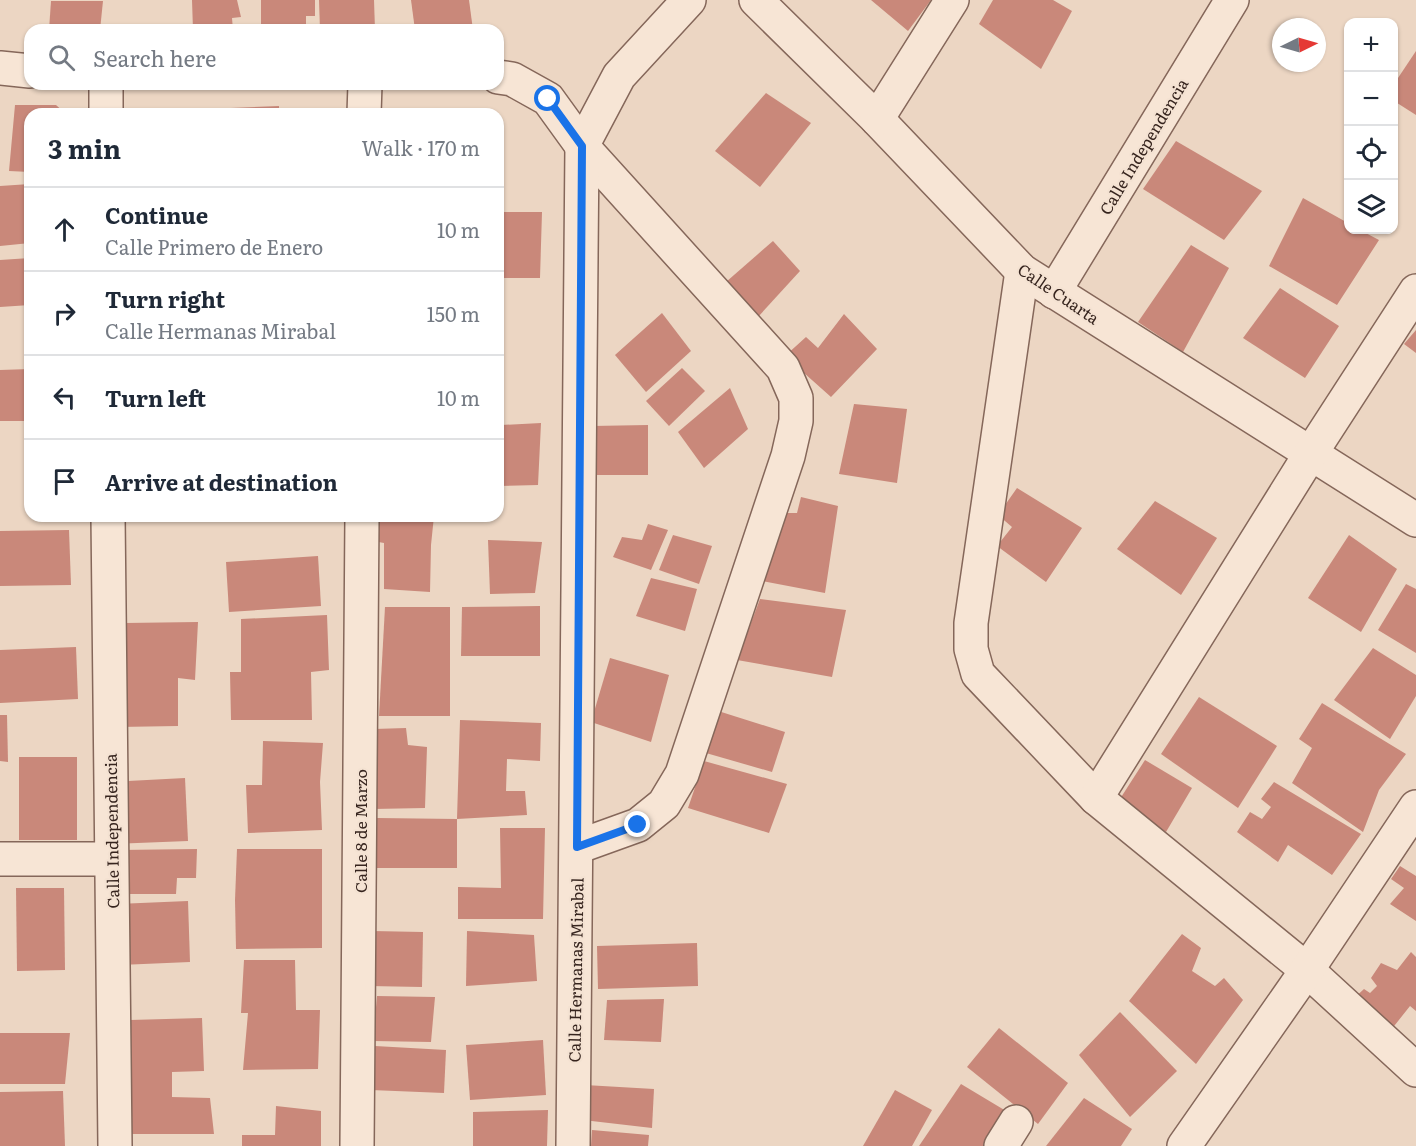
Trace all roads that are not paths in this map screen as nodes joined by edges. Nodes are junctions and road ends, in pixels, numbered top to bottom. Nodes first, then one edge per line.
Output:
1 (689, 0) edge
2 (756, 0) edge
3 (952, 0) edge
4 (1232, 0) edge
5 (0, 68) edge
6 (24, 70) edge
7 (504, 78) edge
8 (106, 90) edge
9 (364, 90) edge
10 (106, 108) edge
11 (364, 108) edge
12 (877, 119) junction
13 (582, 146) junction
14 (1022, 272) junction
15 (1416, 291) edge
16 (1054, 292) junction
17 (1311, 453) junction
18 (1416, 519) edge
19 (108, 522) edge
20 (362, 522) edge
21 (1096, 798) junction
22 (1416, 807) edge
23 (577, 847) junction
24 (0, 859) edge
25 (111, 859) junction
26 (1307, 970) junction
27 (1416, 1070) edge
28 (115, 1146) edge
29 (357, 1146) edge
30 (573, 1146) edge
31 (1184, 1146) edge

1 - 13 street
2 - 12 street, Calle Cuarta
3 - 12 street
4 - 16 street, Calle Independencia
5 - 6 street
7 - 13 street
8 - 10 street
9 - 11 street
12 - 14 street, Calle Cuarta
13 - 23 street, Calle Hermanas Mirabal
13 - 23 street
14 - 16 street, Calle Cuarta
14 - 21 street
15 - 17 street
16 - 17 street, Calle Cuarta
17 - 18 street, Calle Cuarta
17 - 21 street
19 - 25 street, Calle Independencia
20 - 29 street, Calle 8 de Marzo
21 - 26 street
22 - 26 street
23 - 30 street, Calle Hermanas Mirabal
24 - 25 street
25 - 28 street, Calle Independencia
26 - 27 street
26 - 31 street

